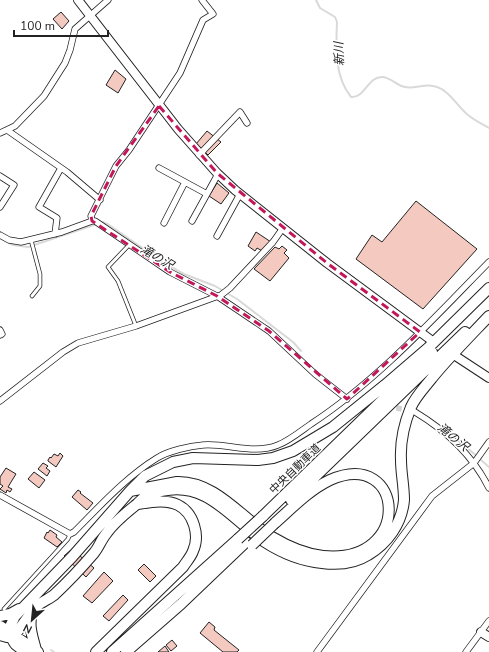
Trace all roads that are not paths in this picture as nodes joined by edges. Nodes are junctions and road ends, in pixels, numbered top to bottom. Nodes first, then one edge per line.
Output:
1 (78, 0) edge
2 (108, 0) edge
3 (202, 0) edge
4 (89, 15) junction
5 (159, 106) junction
6 (247, 124) dead end
7 (7, 130) junction
8 (0, 133) edge
9 (200, 155) junction
10 (61, 168) junction
11 (159, 168) dead end
12 (218, 174) junction
13 (0, 176) edge
14 (185, 182) junction
15 (207, 194) junction
16 (240, 194) junction
17 (100, 200) junction
18 (0, 207) edge
19 (93, 221) junction
20 (192, 221) dead end
21 (164, 223) dead end
22 (283, 228) junction
23 (55, 234) junction
24 (0, 236) edge
25 (217, 236) dead end
26 (31, 241) junction
27 (129, 245) junction
28 (489, 262) edge
29 (489, 288) edge
30 (219, 295) junction
31 (32, 296) dead end
32 (489, 297) edge
33 (489, 308) edge
34 (489, 316) edge
35 (136, 326) junction
36 (0, 330) edge
37 (420, 332) junction
38 (0, 335) edge
39 (431, 340) dead end
40 (457, 357) dead end
41 (489, 378) edge
42 (355, 398) junction
43 (1, 399) edge
44 (415, 412) tunnel mouth
45 (489, 442) edge
46 (477, 459) junction
47 (486, 475) edge
48 (489, 488) edge
49 (130, 491) junction
50 (0, 496) edge
51 (137, 504) junction
52 (269, 520) junction
53 (70, 534) junction
54 (245, 542) junction
55 (28, 609) junction
56 (2, 612) edge
57 (489, 621) edge
58 (481, 632) junction
59 (5, 634) edge
60 (489, 637) edge
61 (37, 651) edge
62 (18, 652) edge
63 (25, 652) edge
64 (96, 652) edge
65 (112, 652) edge
66 (126, 652) edge
67 (317, 652) edge
68 (466, 652) edge

1 - 4 street
2 - 4 street
3 - 5 street
4 - 5 street
4 - 7 street
5 - 9 street
5 - 17 street
6 - 9 street
7 - 8 street
7 - 10 street
9 - 12 street
10 - 17 street
10 - 23 street
11 - 14 street
12 - 15 street
12 - 16 street
13 - 18 street
14 - 15 street
14 - 21 street
15 - 20 street
16 - 22 street
16 - 25 street
17 - 19 street
19 - 23 street
19 - 27 street
22 - 30 street
22 - 37 street
23 - 26 street
24 - 26 street
26 - 31 lane
27 - 30 street
27 - 35 lane
28 - 37 street
29 - 49 highway
30 - 35 street
30 - 42 street
32 - 52 highway, 中央自動車道
33 - 52 highway, 中央自動車道
34 - 51 highway
35 - 43 street
36 - 38 street
37 - 39 street
37 - 42 street
40 - 41 street
42 - 53 street
44 - 46 street
45 - 46 street
46 - 47 street
46 - 67 street
47 - 48 street
49 - 52 highway
49 - 55 highway
50 - 53 street
51 - 55 highway
51 - 64 highway
52 - 54 highway, 中央自動車道, bridge
52 - 54 highway, bridge
53 - 56 lane
54 - 65 highway, 中央自動車道
54 - 66 highway
55 - 56 highway
55 - 59 highway
55 - 61 highway
57 - 58 street
58 - 60 street
58 - 68 street
59 - 61 highway
59 - 62 highway
59 - 63 highway

